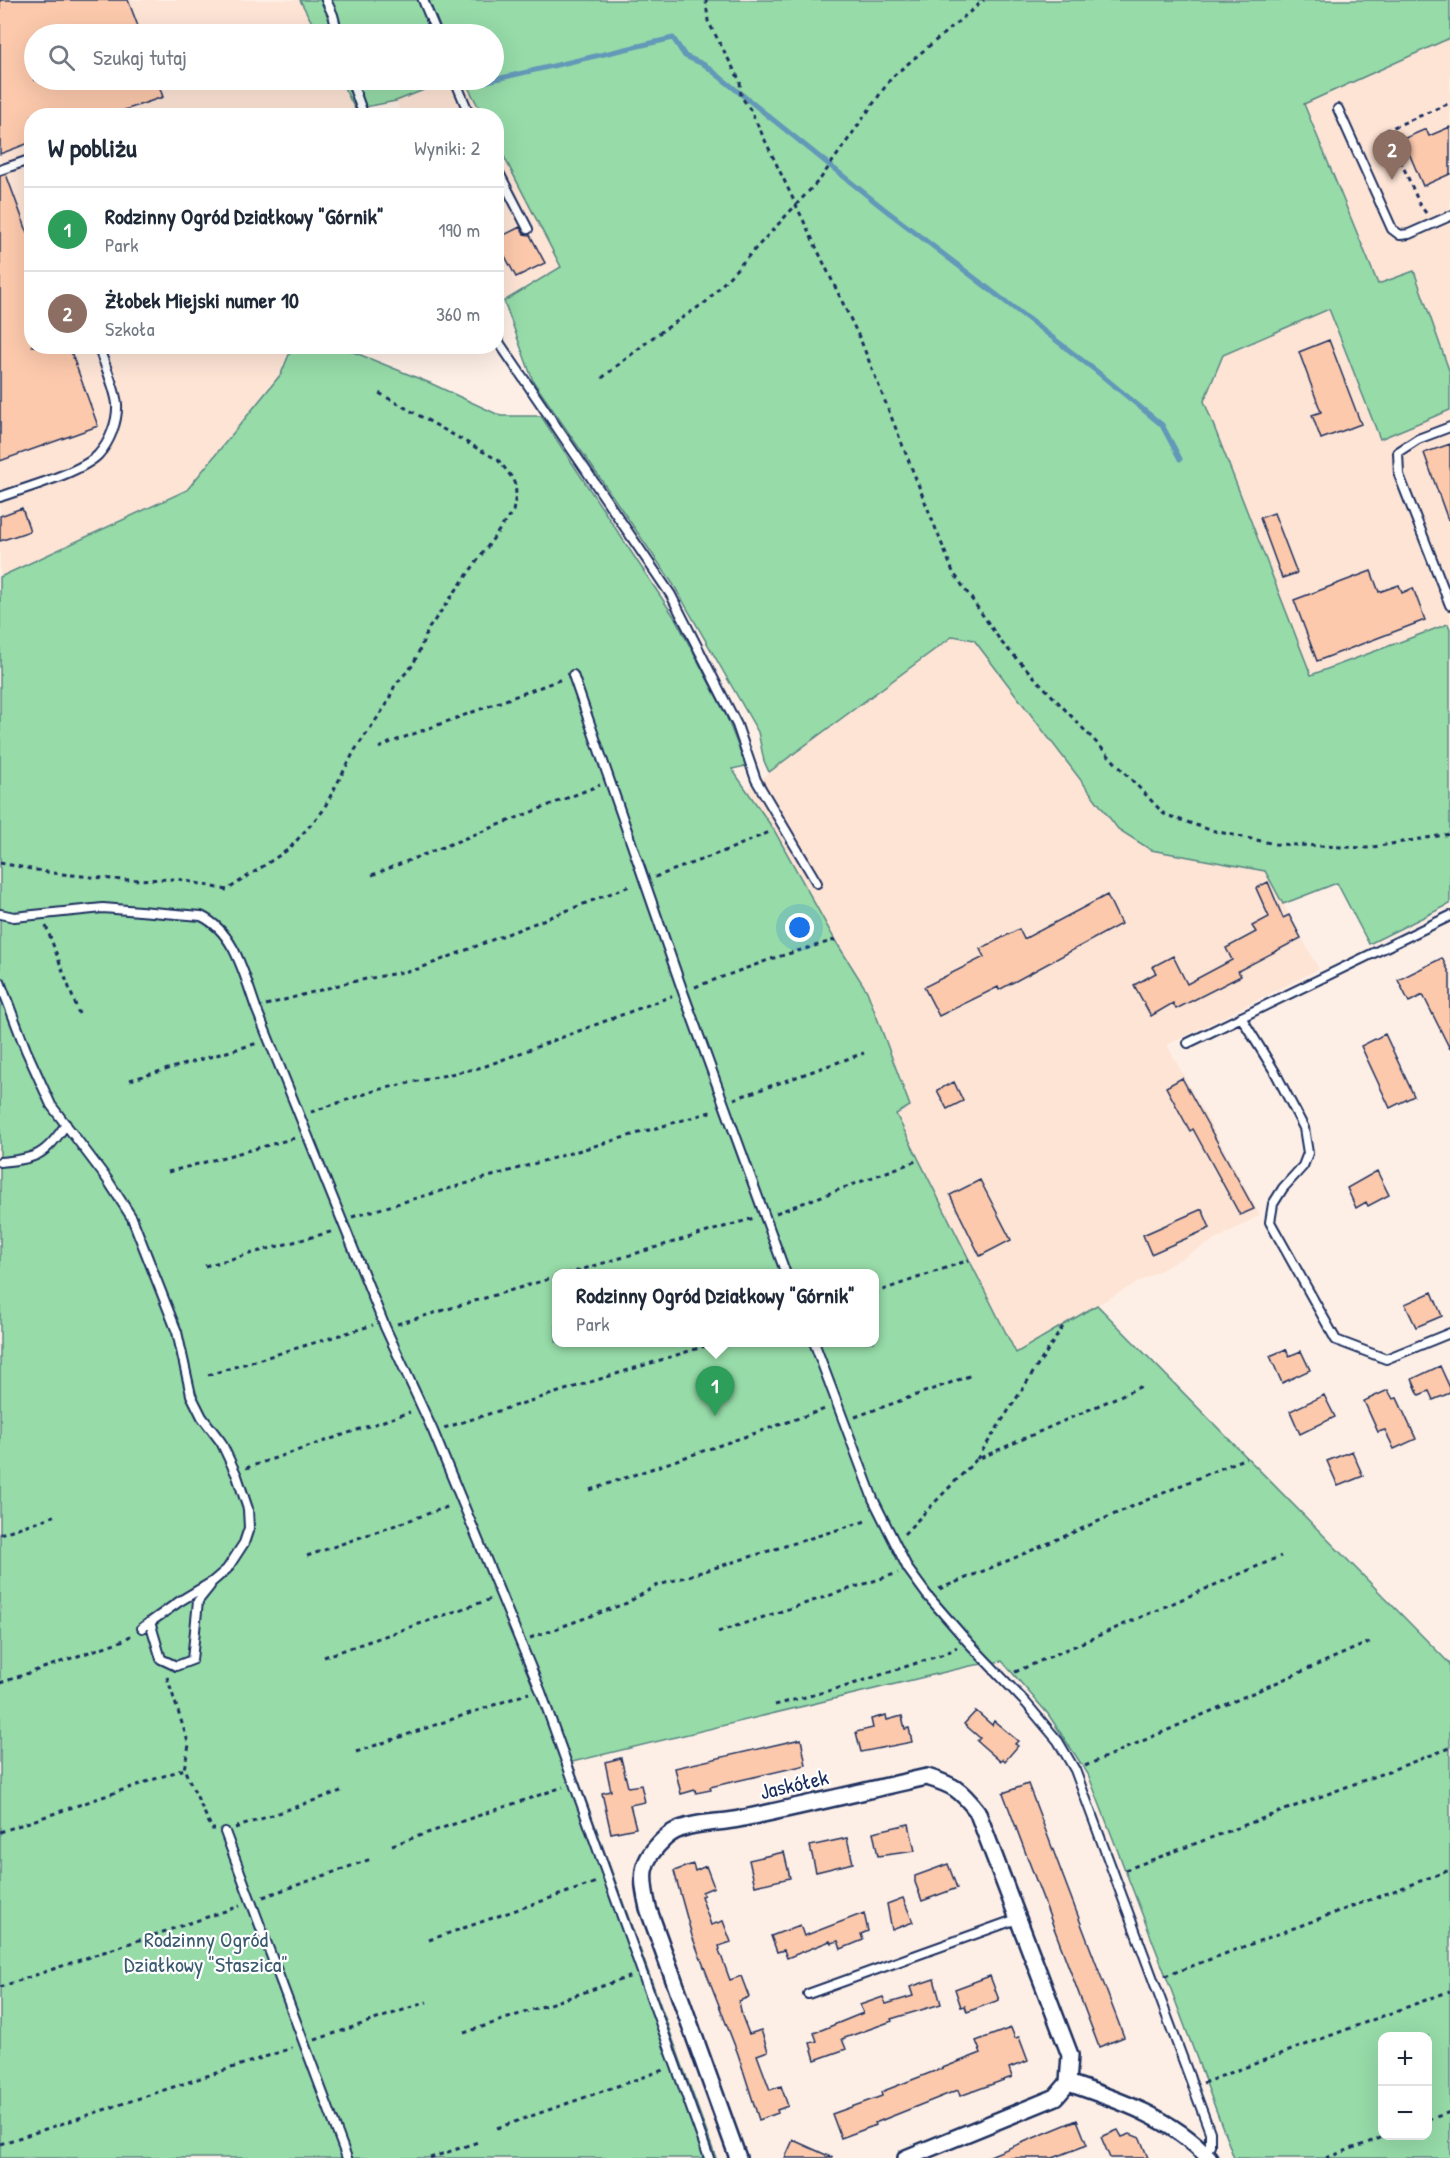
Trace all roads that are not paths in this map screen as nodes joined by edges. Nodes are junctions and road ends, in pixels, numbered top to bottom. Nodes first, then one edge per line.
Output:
1 (326, 0) edge
2 (423, 0) edge
3 (335, 24) edge
4 (433, 24) edge
5 (355, 90) edge
6 (459, 90) edge
7 (361, 108) edge
8 (467, 108) edge
9 (1338, 109) dead end
10 (24, 161) edge
11 (0, 170) edge
12 (504, 182) edge
13 (1450, 216) edge
14 (528, 229) dead end
15 (504, 350) edge
16 (101, 354) edge
17 (1450, 427) edge
18 (0, 497) edge
19 (1450, 605) edge
20 (573, 675) road end
21 (817, 883) dead end
22 (0, 914) edge
23 (1450, 916) edge
24 (0, 982) edge
25 (1241, 1017) junction
26 (1188, 1043) dead end
27 (66, 1124) junction
28 (0, 1162) edge
29 (784, 1269) edge
30 (1450, 1333) edge
31 (816, 1347) edge
32 (212, 1582) junction
33 (150, 1622) junction
34 (142, 1628) road end
35 (225, 1832) road end
36 (1017, 1919) junction
37 (808, 1994) dead end
38 (1068, 2083) junction
39 (1207, 2156) edge
40 (347, 2158) edge
41 (709, 2158) edge
42 (738, 2158) edge
43 (906, 2158) edge

1 - 3 lane
2 - 4 lane
5 - 7 lane
6 - 8 lane
9 - 13 lane
10 - 11 lane
12 - 14 lane
15 - 21 lane
16 - 18 lane
17 - 19 lane
20 - 29 lane
22 - 41 lane
23 - 25 lane
24 - 27 lane
25 - 26 lane
25 - 30 lane
27 - 28 lane
27 - 32 lane
31 - 39 lane
32 - 33 lane
32 - 33 lane
33 - 34 lane
35 - 40 lane
36 - 37 lane
36 - 38 street, Jaskółek
36 - 42 street, Jaskółek
38 - 39 street
38 - 43 street

